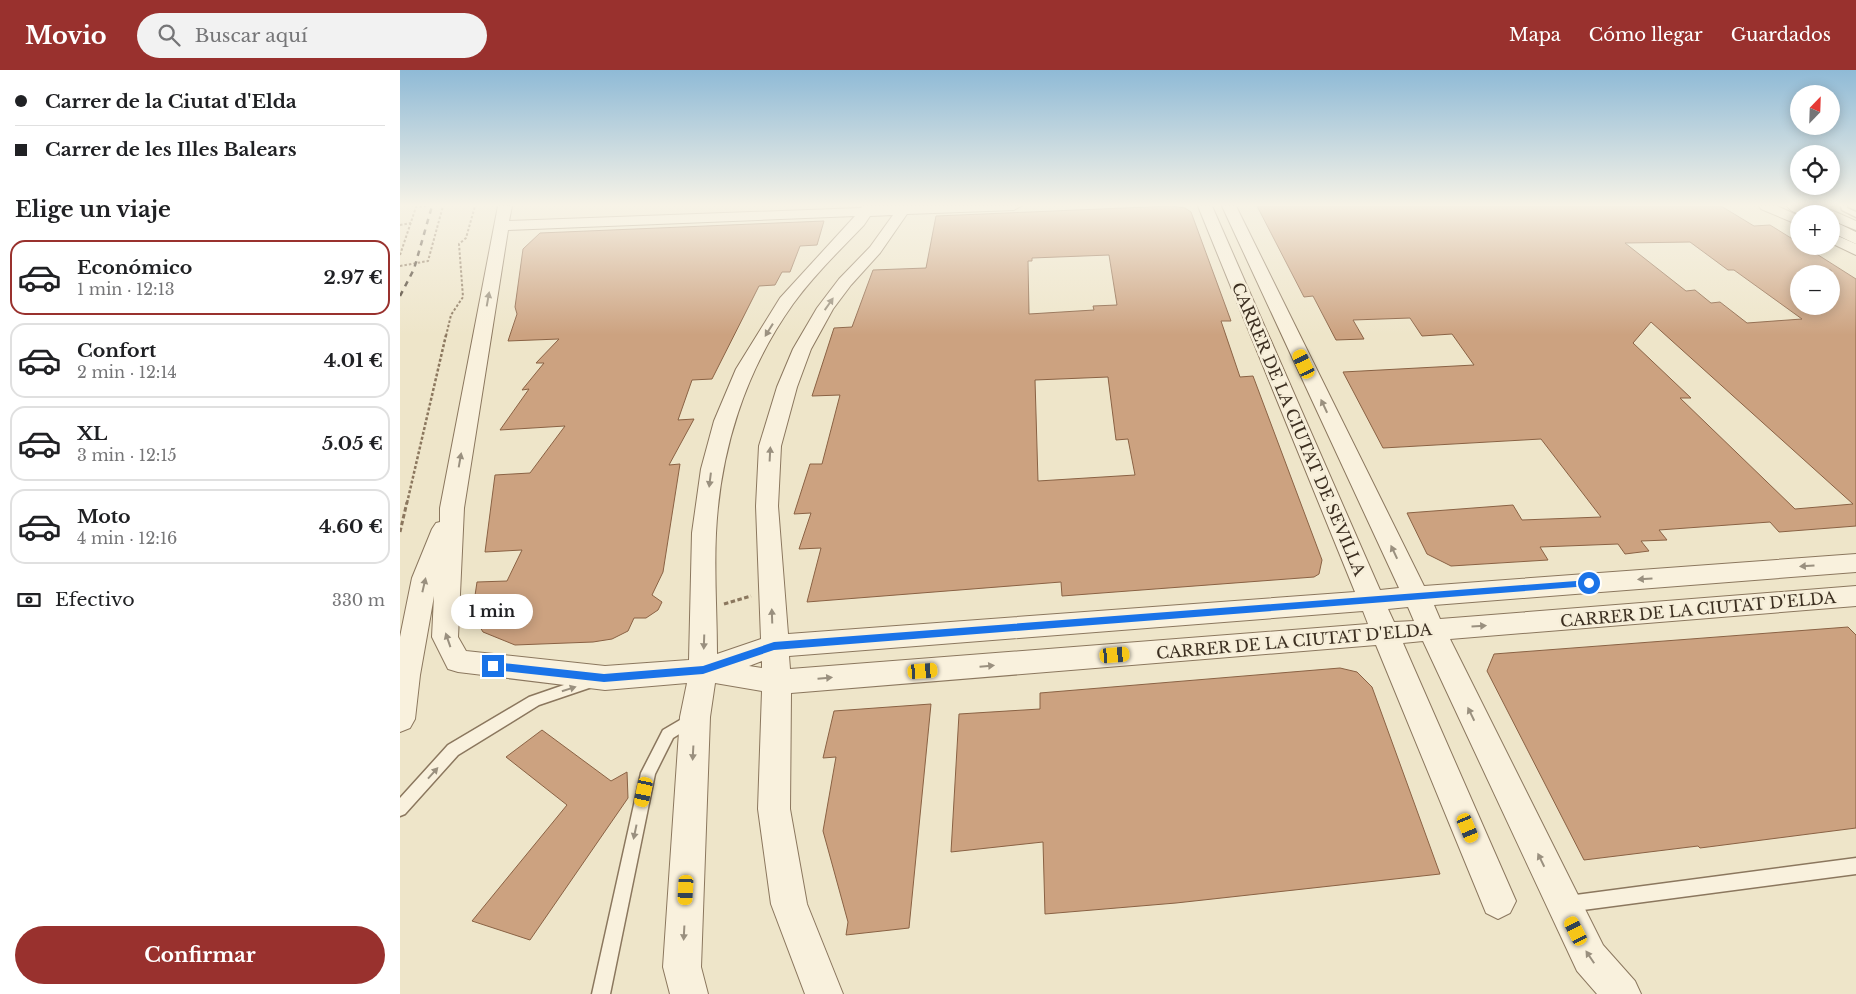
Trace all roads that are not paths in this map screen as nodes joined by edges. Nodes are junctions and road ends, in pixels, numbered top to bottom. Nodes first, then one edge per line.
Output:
1 (497, 249) edge
2 (833, 249) edge
3 (876, 249) edge
4 (1223, 249) edge
5 (1250, 249) edge
6 (452, 508) junction
7 (1856, 562) edge
8 (1415, 596) junction
9 (1856, 596) edge
10 (1372, 600) junction
11 (1431, 630) junction
12 (1386, 634) junction
13 (774, 646) junction
14 (703, 670) junction
15 (604, 678) junction
16 (776, 682) junction
17 (695, 717) junction
18 (400, 718) edge
19 (400, 809) edge
20 (1856, 866) edge
21 (1498, 900) dead end
22 (1562, 904) junction
23 (601, 994) edge
24 (689, 994) edge
25 (824, 994) edge
26 (1622, 994) edge

6 -> 1 street
2 -> 14 street
13 -> 3 street
4 - 10 street, CARRER DE LA CIUTAT DE SEVILLA
8 -> 5 street, CARRER DE LA CIUTAT DE SEVILLA
15 -> 6 street, CARRER DE LA CIUTAT D'ELDA
18 -> 6 street
7 -> 8 street, CARRER DE LA CIUTAT D'ELDA
8 - 10 street, CARRER DE LA CIUTAT D'ELDA
8 - 11 street, CARRER DE LA CIUTAT DE SEVILLA
11 -> 9 street, CARRER DE LA CIUTAT D'ELDA
10 - 12 street, CARRER DE LA CIUTAT DE SEVILLA
10 - 13 street, CARRER DE LA CIUTAT D'ELDA
11 - 12 street, CARRER DE LA CIUTAT D'ELDA
22 -> 11 street, CARRER DE LA CIUTAT DE SEVILLA
16 -> 12 street, CARRER DE LA CIUTAT D'ELDA
12 - 21 street, CARRER DE LA CIUTAT DE SEVILLA
13 - 14 street, CARRER DE LA CIUTAT D'ELDA
13 - 16 street
14 - 15 street, CARRER DE LA CIUTAT D'ELDA
14 - 16 street, CARRER DE LA CIUTAT D'ELDA
14 - 17 street
19 -> 15 lane
16 - 25 street
17 -> 23 lane
17 -> 24 street
20 - 22 lane
26 -> 22 street, CARRER DE LA CIUTAT DE SEVILLA

